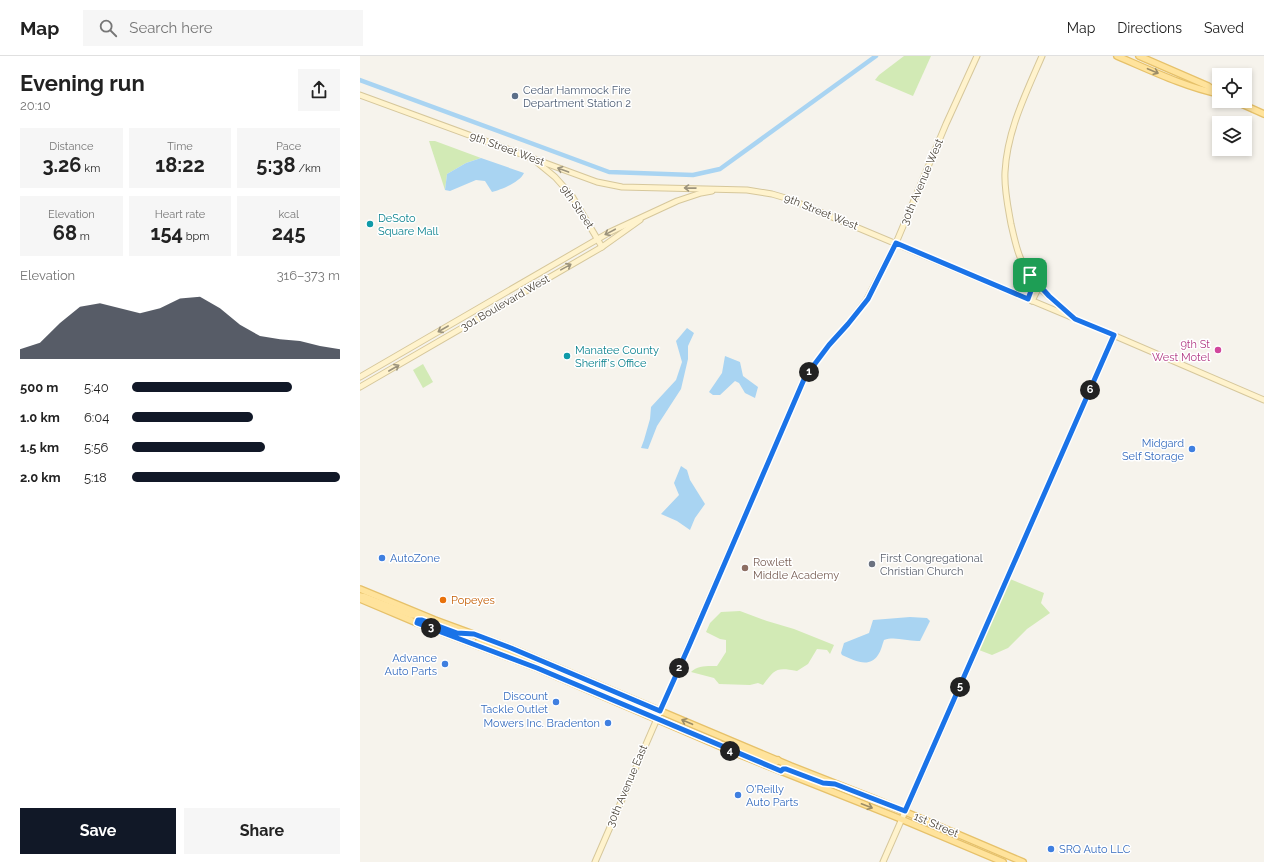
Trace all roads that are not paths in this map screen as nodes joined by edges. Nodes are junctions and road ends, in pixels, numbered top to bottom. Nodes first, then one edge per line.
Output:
1 (977, 56) edge
2 (1118, 56) edge
3 (1139, 56) edge
4 (1041, 57) edge
5 (1212, 89) edge
6 (1212, 92) edge
7 (360, 95) edge
8 (1251, 108) edge
9 (1264, 114) edge
10 (527, 157) junction
11 (729, 190) junction
12 (647, 215) junction
13 (598, 239) junction
14 (896, 243) junction
15 (602, 247) junction
16 (1030, 275) junction
17 (1038, 285) junction
18 (1030, 300) junction
19 (1075, 319) junction
20 (1114, 335) junction
21 (360, 377) edge
22 (360, 387) edge
23 (1264, 400) edge
24 (360, 589) edge
25 (360, 597) edge
26 (419, 614) junction
27 (417, 623) junction
28 (474, 634) junction
29 (476, 644) junction
30 (539, 660) junction
31 (660, 711) junction
32 (656, 719) junction
33 (717, 744) junction
34 (778, 760) junction
35 (781, 771) junction
36 (835, 784) junction
37 (905, 811) junction
38 (902, 819) junction
39 (595, 862) edge
40 (883, 862) edge
41 (1003, 862) edge
42 (1023, 862) edge

1 - 14 main road, 30th Avenue West
2 -> 6 main road
3 - 5 main road
4 - 16 main road
7 - 10 main road, 9th Street West
8 - 9 main road
11 -> 10 main road, 9th Street West
10 - 13 main road, 9th Street
11 - 12 main road, 301 Boulevard West
11 - 14 main road, 9th Street West
12 -> 13 main road, 301 Boulevard West
12 - 15 main road, 301 Boulevard West
13 - 15 main road, 9th Street
13 -> 21 main road, 301 Boulevard West
14 - 18 main road, 9th Street West
14 - 31 main road, 30th Avenue West
22 -> 15 main road, 301 Boulevard West
16 - 17 main road
16 - 18 main road
17 - 18 main road
17 - 19 main road
18 - 19 main road, 9th Street West
19 - 20 main road, 9th Street West
20 - 23 main road, 9th Street West
20 - 37 main road
24 - 26 main road, 1st Street
25 - 26 main road
25 - 27 main road, 1st Street
26 - 28 main road, 1st Street
27 - 28 main road
27 - 29 main road, 1st Street
28 - 30 main road, 1st Street
29 - 30 main road
29 - 32 main road, 1st Street
30 - 31 main road, 1st Street
31 - 32 main road, 30th Avenue East
34 -> 31 main road, 1st Street
32 - 33 main road, 1st Street
32 - 39 main road, 30th Avenue East
33 - 34 main road
33 - 35 main road, 1st Street
34 - 36 main road, 1st Street
35 - 36 main road
35 -> 38 main road, 1st Street
36 - 37 main road, 1st Street
37 - 38 main road
37 - 42 main road, 1st Street
38 - 40 main road
38 - 41 main road, 1st Street

